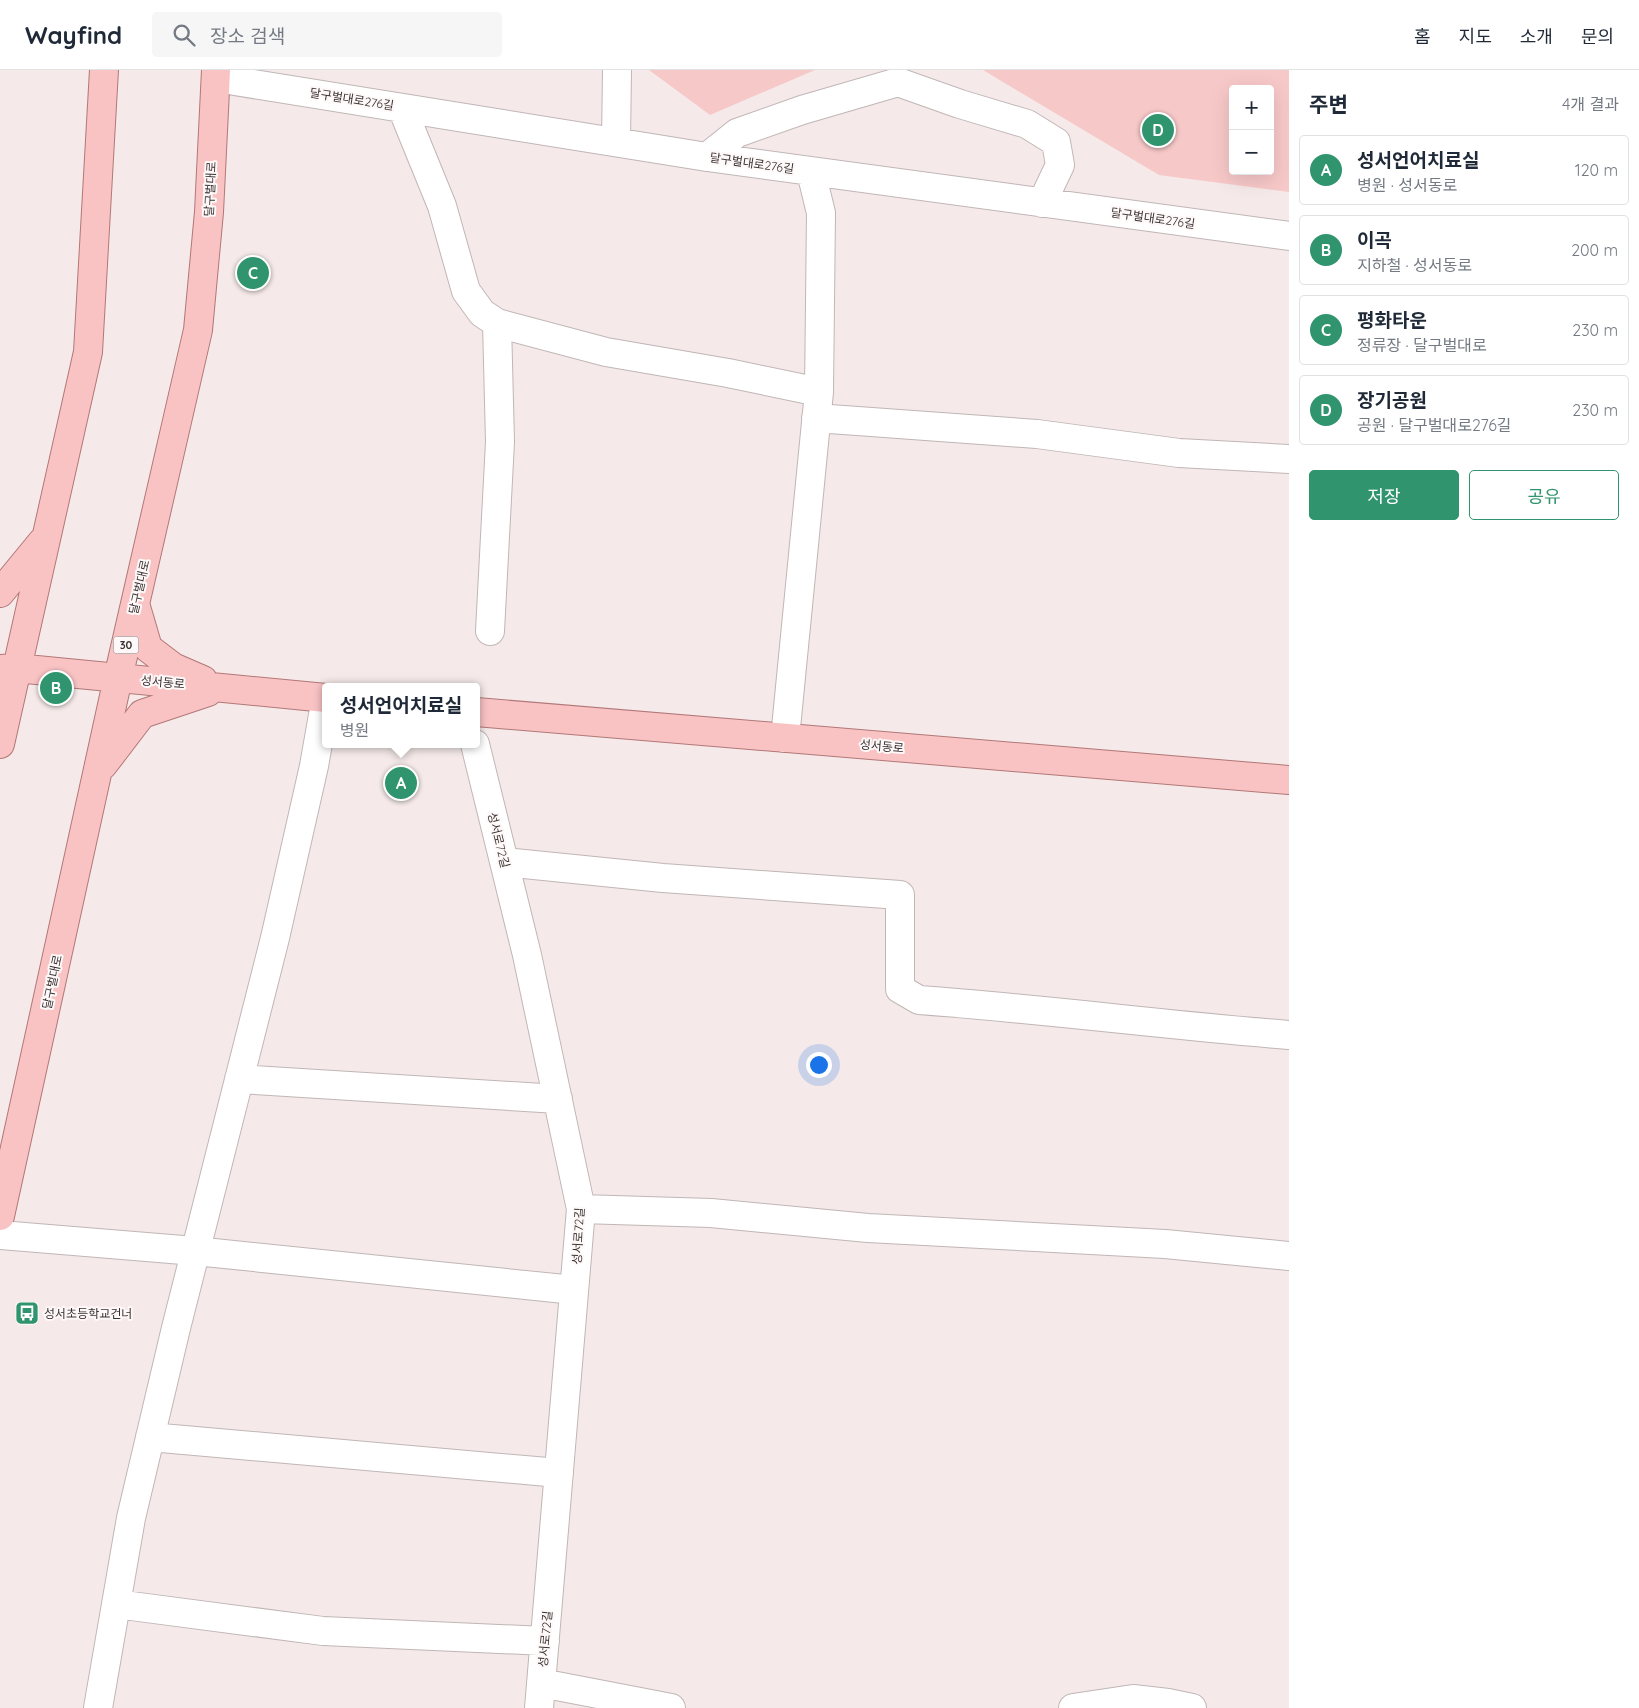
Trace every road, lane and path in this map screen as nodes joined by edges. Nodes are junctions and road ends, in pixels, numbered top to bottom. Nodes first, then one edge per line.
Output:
1 (104, 70) edge
2 (617, 70) edge
3 (216, 74) edge
4 (402, 108) junction
5 (616, 142) junction
6 (707, 157) junction
7 (811, 172) junction
8 (1042, 203) junction
9 (1289, 236) edge
10 (497, 323) junction
11 (817, 405) junction
12 (1289, 459) edge
13 (46, 537) junction
14 (0, 593) edge
15 (135, 604) junction
16 (490, 631) dead end
17 (8, 668) edge
18 (118, 678) junction
19 (220, 688) junction
20 (322, 698) edge
21 (480, 712) edge
22 (322, 721) edge
23 (785, 738) junction
24 (0, 744) edge
25 (476, 748) edge
26 (98, 772) junction
27 (1289, 780) edge
28 (504, 862) junction
29 (1289, 1035) edge
30 (239, 1079) junction
31 (558, 1099) junction
32 (582, 1209) junction
33 (0, 1216) edge
34 (0, 1236) edge
35 (195, 1251) junction
36 (1289, 1256) edge
37 (574, 1290) junction
38 (150, 1437) junction
39 (559, 1473) junction
40 (116, 1604) junction
41 (545, 1641) junction
42 (540, 1695) edge
43 (98, 1708) edge
44 (671, 1708) edge
45 (1073, 1708) edge
46 (1192, 1708) edge

1 - 13 main road
2 - 5 street
3 - 4 street, 달구벌대로276길
3 - 15 main road, 달구벌대로 / 30
4 - 5 street, 달구벌대로276길
4 - 10 street
5 - 6 street, 달구벌대로276길
6 - 7 street, 달구벌대로276길
6 - 8 street
7 - 8 street, 달구벌대로276길
7 - 11 street
8 - 9 street, 달구벌대로276길
10 - 11 street
10 - 16 street
11 - 12 street
11 - 23 street
13 - 14 main road
13 - 17 main road
15 - 18 main road, 달구벌대로 / 30
15 - 19 main road
17 - 18 main road, 성서동로
17 - 24 main road
18 - 19 main road, 성서동로
18 - 26 main road, 달구벌대로 / 30
19 - 20 main road, 성서동로
19 - 26 main road
21 - 23 main road, 성서동로
22 - 30 street
23 - 27 main road, 성서동로
25 - 28 street, 성서로72길
26 - 33 main road, 달구벌대로 / 30
28 - 29 street
28 - 31 street, 성서로72길
30 - 31 street
30 - 35 street
31 - 32 street, 성서로72길
32 - 36 street
32 - 37 street, 성서로72길
34 - 35 street
35 - 37 street
35 - 38 street
37 - 39 street, 성서로72길
38 - 39 street
38 - 40 street
39 - 41 street, 성서로72길
40 - 41 street
40 - 43 street
41 - 42 street, 성서로72길
42 - 44 street
45 - 46 street

